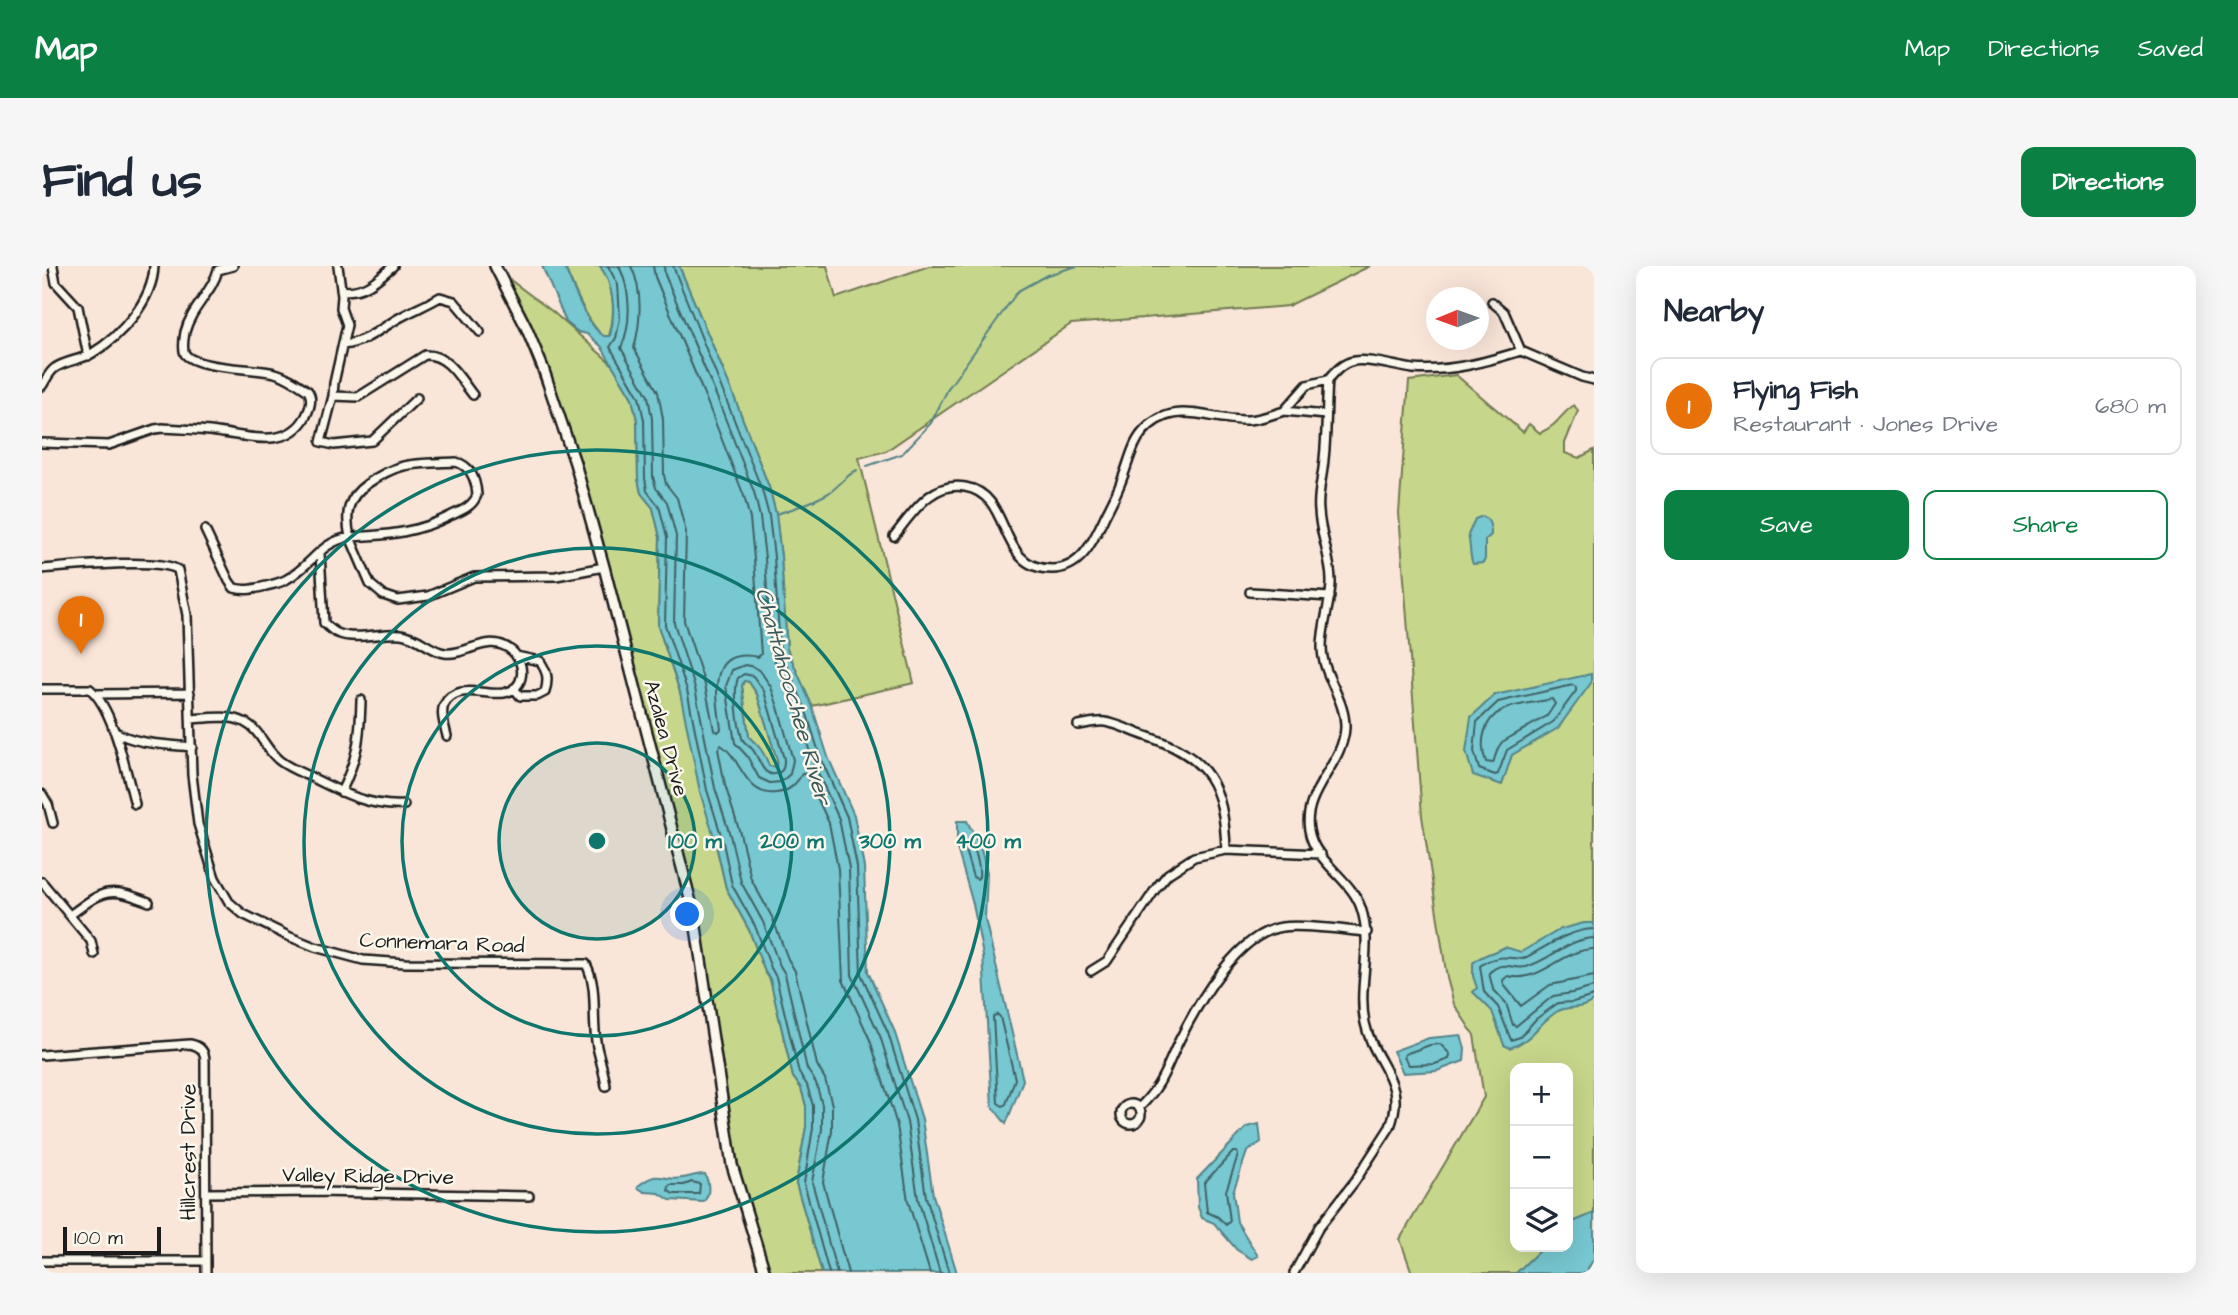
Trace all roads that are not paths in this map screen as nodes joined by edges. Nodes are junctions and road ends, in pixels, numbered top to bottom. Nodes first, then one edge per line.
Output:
1 (53, 266) edge
2 (154, 266) edge
3 (233, 266) edge
4 (338, 266) edge
5 (393, 266) edge
6 (495, 266) edge
7 (341, 290) junction
8 (1492, 302) dead end
9 (480, 332) dead end
10 (343, 345) junction
11 (1521, 351) junction
12 (88, 356) junction
13 (1328, 380) junction
14 (1594, 380) edge
15 (42, 386) edge
16 (473, 395) dead end
17 (333, 396) junction
18 (417, 398) dead end
19 (1284, 411) junction
20 (1326, 415) junction
21 (42, 443) edge
22 (205, 530) dead end
23 (894, 536) dead end
24 (350, 537) junction
25 (320, 553) junction
26 (604, 567) junction
27 (42, 569) edge
28 (1250, 592) dead end
29 (1330, 597) junction
30 (516, 656) junction
31 (514, 688) junction
32 (42, 689) edge
33 (97, 696) junction
34 (190, 696) junction
35 (361, 699) dead end
36 (191, 719) junction
37 (1078, 725) dead end
38 (114, 731) junction
39 (447, 736) dead end
40 (191, 747) junction
41 (341, 792) junction
42 (42, 793) edge
43 (135, 804) dead end
44 (404, 805) dead end
45 (53, 822) dead end
46 (1226, 850) junction
47 (1321, 854) junction
48 (42, 883) edge
49 (149, 902) dead end
50 (70, 915) junction
51 (1367, 932) junction
52 (94, 954) dead end
53 (1091, 971) dead end
54 (42, 1055) edge
55 (606, 1086) dead end
56 (1139, 1108) dead end
57 (206, 1193) junction
58 (529, 1196) dead end
59 (42, 1261) edge
60 (206, 1261) junction
61 (206, 1273) edge
62 (765, 1273) edge
63 (1294, 1273) edge

1 - 12 street
2 - 12 street
3 - 21 street
4 - 7 street
5 - 7 street
6 - 26 street, Azalea Drive
7 - 10 street
8 - 11 street
9 - 10 street
10 - 17 street
11 - 13 street
11 - 14 street
12 - 15 street
13 - 19 street
13 - 20 street
16 - 17 street
17 - 18 street
19 - 20 street
19 - 23 street
20 - 29 street
22 - 25 street
24 - 24 street
24 - 25 street
24 - 26 street
25 - 30 street
26 - 62 street, Azalea Drive
27 - 34 street, Connemara Road
28 - 29 street
29 - 47 street
30 - 31 street
30 - 31 street
31 - 39 street
32 - 33 street
33 - 34 street
33 - 38 street
34 - 36 street, Connemara Road
35 - 41 street
36 - 40 street, Connemara Road
36 - 41 street
37 - 46 street
38 - 40 street
38 - 43 street
40 - 55 street, Connemara Road
41 - 44 street
42 - 45 street
46 - 47 street
46 - 53 street
47 - 51 street
48 - 50 street
49 - 50 street
50 - 52 street
51 - 56 street
51 - 63 street
54 - 57 street, Hillcrest Drive
57 - 58 street, Valley Ridge Drive
57 - 60 street, Hillcrest Drive
59 - 60 street
60 - 61 street, Hillcrest Drive

